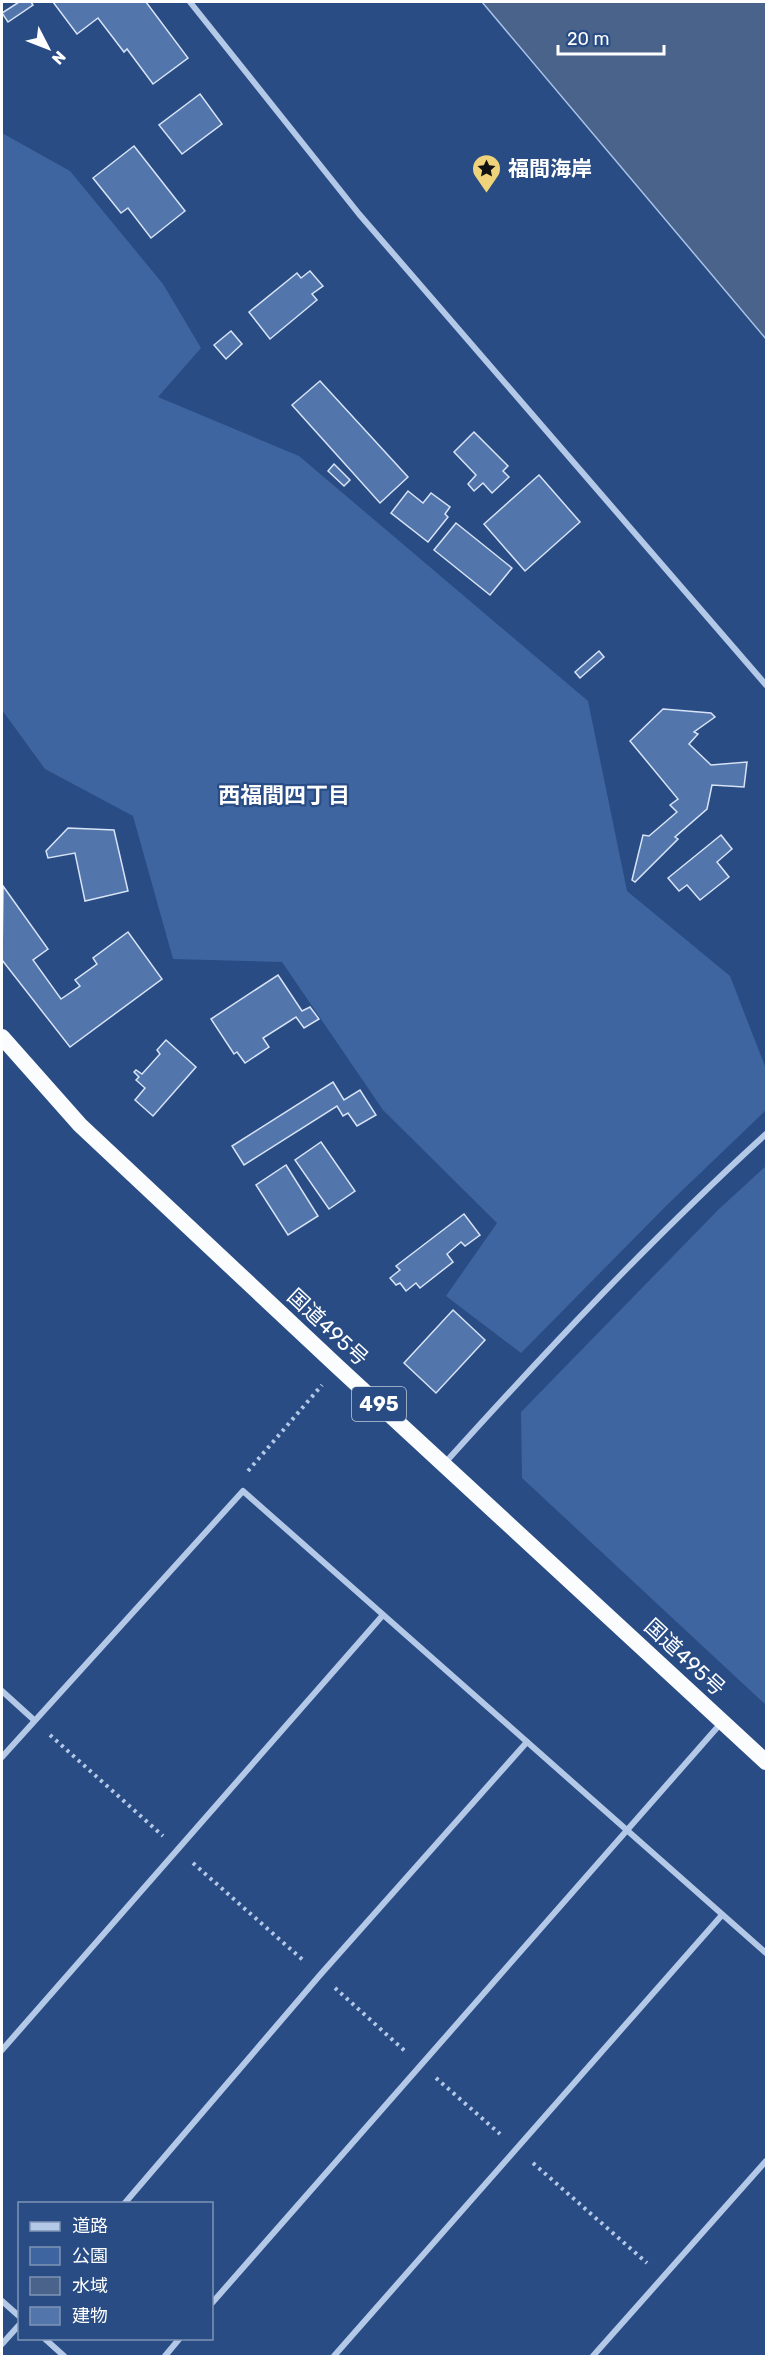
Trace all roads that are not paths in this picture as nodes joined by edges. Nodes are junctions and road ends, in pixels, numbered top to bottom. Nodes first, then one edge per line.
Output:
1 (190, 2) edge
2 (766, 685) edge
3 (2, 1037) edge
4 (766, 1134) edge
5 (444, 1464) junction
6 (383, 1616) junction
7 (2, 1691) edge
8 (34, 1720) junction
9 (722, 1721) junction
10 (527, 1742) junction
11 (2, 1757) edge
12 (766, 1762) edge
13 (626, 1830) junction
14 (722, 1915) junction
15 (766, 1953) edge
16 (2, 2050) edge
17 (766, 2161) edge
18 (126, 2202) edge
19 (2, 2301) edge
20 (213, 2302) edge
21 (18, 2315) edge
22 (18, 2326) edge
23 (46, 2340) edge
24 (178, 2340) edge
25 (2, 2344) edge
26 (64, 2356) edge
27 (165, 2356) edge
28 (334, 2356) edge
29 (593, 2356) edge

1 - 2 street
3 - 5 highway, 国道495号 / 495
4 - 5 street
5 - 9 highway, 国道495号 / 495
6 - 8 street
6 - 10 street
6 - 16 street
7 - 8 street
8 - 11 street
9 - 12 highway, 国道495号 / 495
9 - 13 street
10 - 13 street
10 - 18 street
13 - 14 street
13 - 20 street
14 - 15 street
14 - 28 street
17 - 29 street
19 - 21 street
22 - 25 street
23 - 26 street
24 - 27 street

